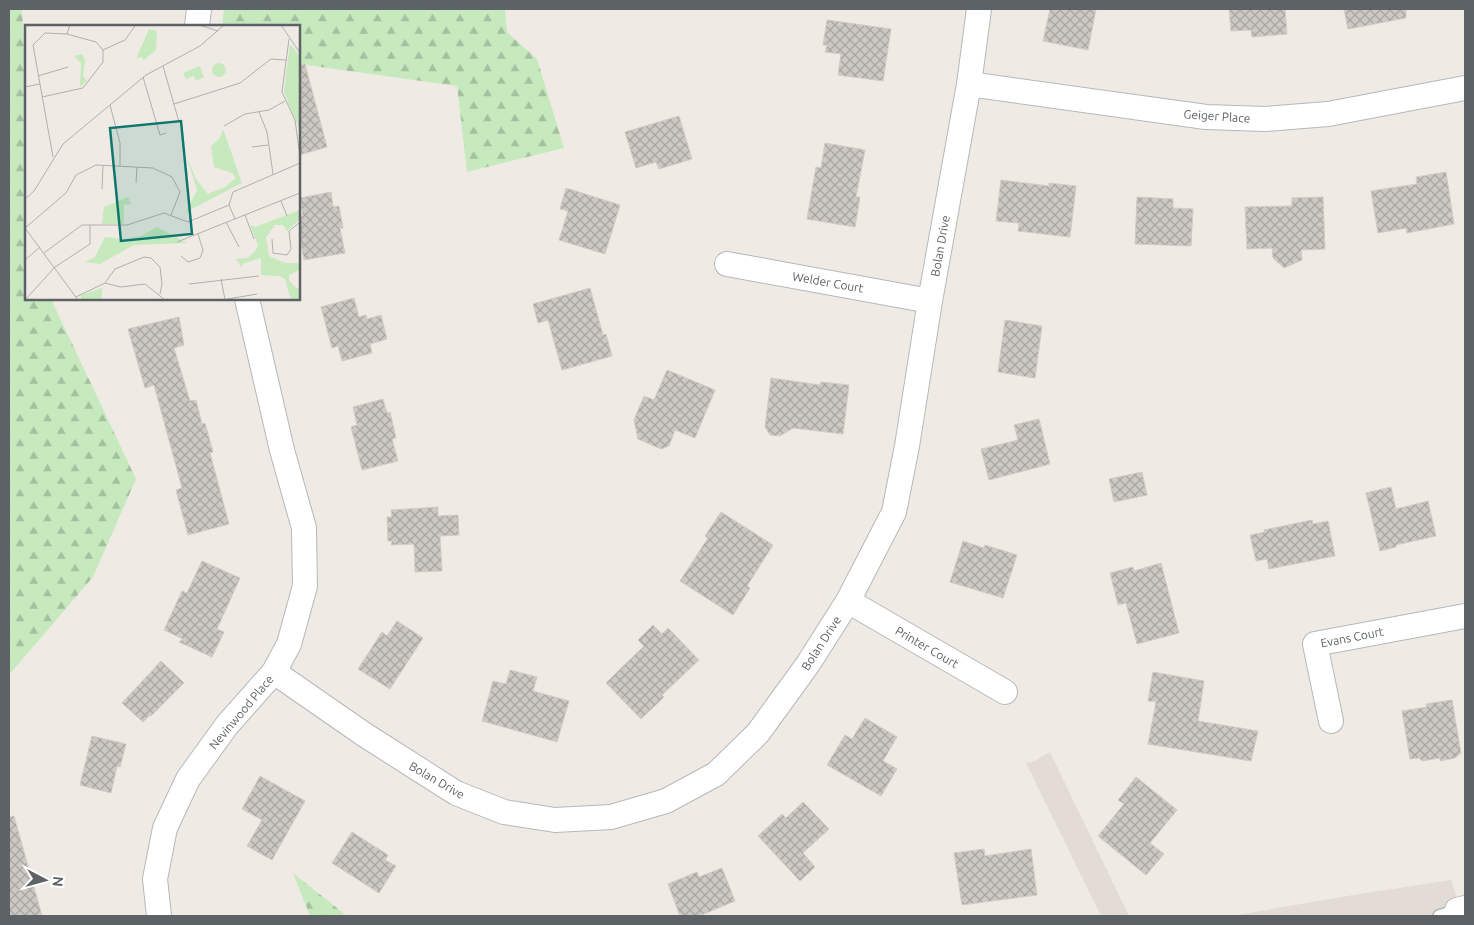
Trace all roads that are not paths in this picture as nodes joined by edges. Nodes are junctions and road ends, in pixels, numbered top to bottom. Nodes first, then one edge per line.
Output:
1 (199, 9) edge
2 (978, 9) edge
3 (197, 25) edge
4 (969, 84) junction
5 (1465, 88) edge
6 (727, 264) dead end
7 (248, 300) edge
8 (930, 301) junction
9 (848, 601) junction
10 (1465, 616) edge
11 (274, 672) junction
12 (1005, 692) dead end
13 (1331, 721) dead end
14 (159, 916) edge

1 - 3 street
2 - 4 street, Bolan Drive
4 - 5 street, Geiger Place
4 - 8 street, Bolan Drive
6 - 8 street, Welder Court
7 - 11 street, Nevinwood Place
8 - 9 street, Bolan Drive
9 - 11 street, Bolan Drive
9 - 12 street, Printer Court
10 - 13 street, Evans Court
11 - 14 street, Nevinwood Place

